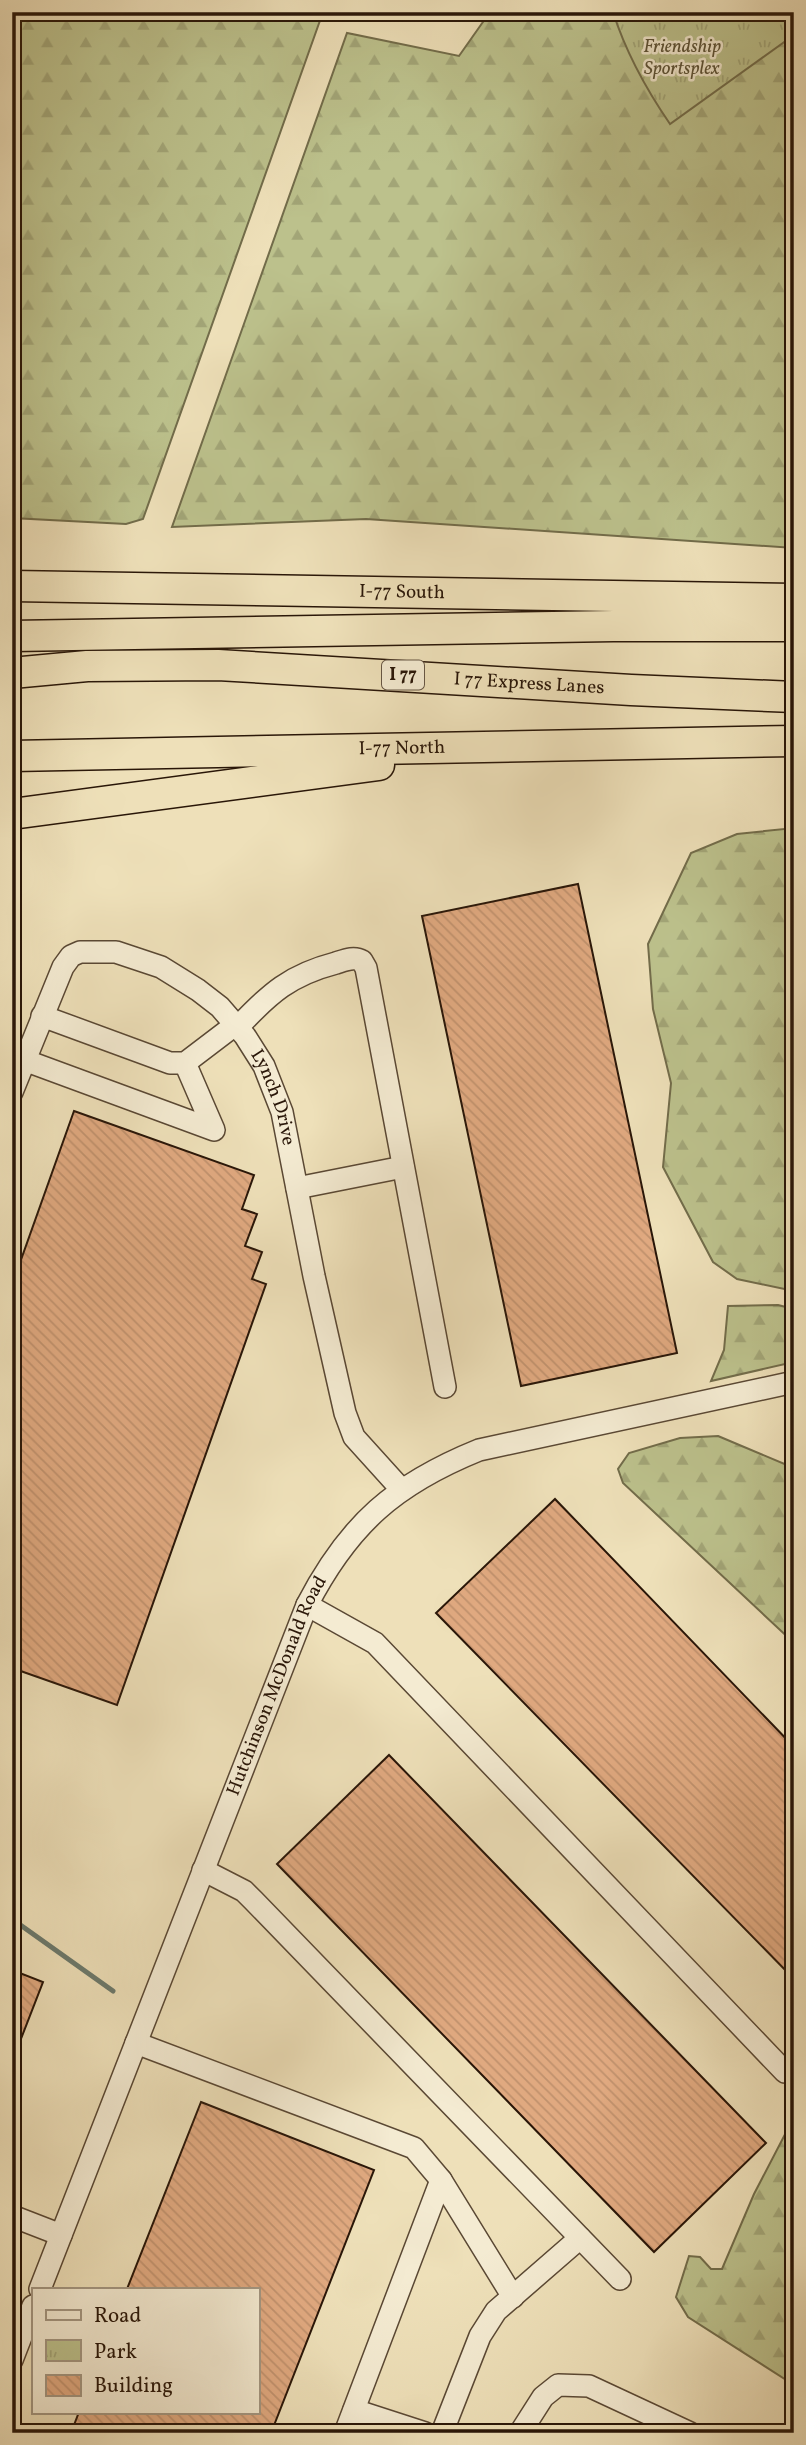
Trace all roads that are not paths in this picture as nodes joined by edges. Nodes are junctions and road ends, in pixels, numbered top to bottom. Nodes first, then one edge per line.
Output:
1 (12, 567) edge
2 (12, 586) edge
3 (281, 590) junction
4 (794, 599) edge
5 (794, 626) edge
6 (12, 636) edge
7 (12, 673) edge
8 (794, 697) edge
9 (794, 741) edge
10 (526, 746) junction
11 (12, 756) edge
12 (12, 814) edge
13 (42, 1016) junction
14 (237, 1026) junction
15 (24, 1060) junction
16 (186, 1063) junction
17 (12, 1092) edge
18 (402, 1167) junction
19 (297, 1188) junction
20 (794, 1382) edge
21 (445, 1387) dead end
22 (401, 1489) junction
23 (306, 1605) junction
24 (203, 1870) junction
25 (136, 2043) junction
26 (785, 2072) dead end
27 (442, 2180) junction
28 (12, 2216) edge
29 (61, 2235) junction
30 (580, 2238) junction
31 (620, 2279) dead end
32 (40, 2288) edge
33 (513, 2297) junction
34 (32, 2309) edge
35 (12, 2360) edge
36 (354, 2410) junction
37 (345, 2433) edge
38 (425, 2433) edge
39 (442, 2433) edge
40 (520, 2433) edge
41 (690, 2433) edge

1 - 3 highway
2 - 3 highway, I-77 South
3 - 4 highway, I-77 South
5 - 6 highway
7 - 8 highway, I 77 Express Lanes / I 77
9 - 10 highway, I-77 North
10 - 11 highway, I-77 North
10 - 12 highway
13 - 14 street, Lynch Drive
13 - 15 street, Lynch Drive
13 - 16 street
14 - 16 street
14 - 18 street
14 - 19 street, Lynch Drive
15 - 16 street
15 - 17 street, Lynch Drive
18 - 19 street
18 - 21 street
19 - 22 street, Lynch Drive
20 - 22 street, Hutchinson McDonald Road
22 - 23 street, Hutchinson McDonald Road
23 - 24 street, Hutchinson McDonald Road
23 - 26 street
24 - 25 street, Hutchinson McDonald Road
24 - 30 street
25 - 27 street
25 - 29 street, Hutchinson McDonald Road
27 - 33 street
27 - 36 street
28 - 29 street
29 - 32 street, Hutchinson McDonald Road
30 - 31 street
30 - 33 street
33 - 39 street
34 - 35 street
36 - 37 street
36 - 38 street
40 - 41 street

